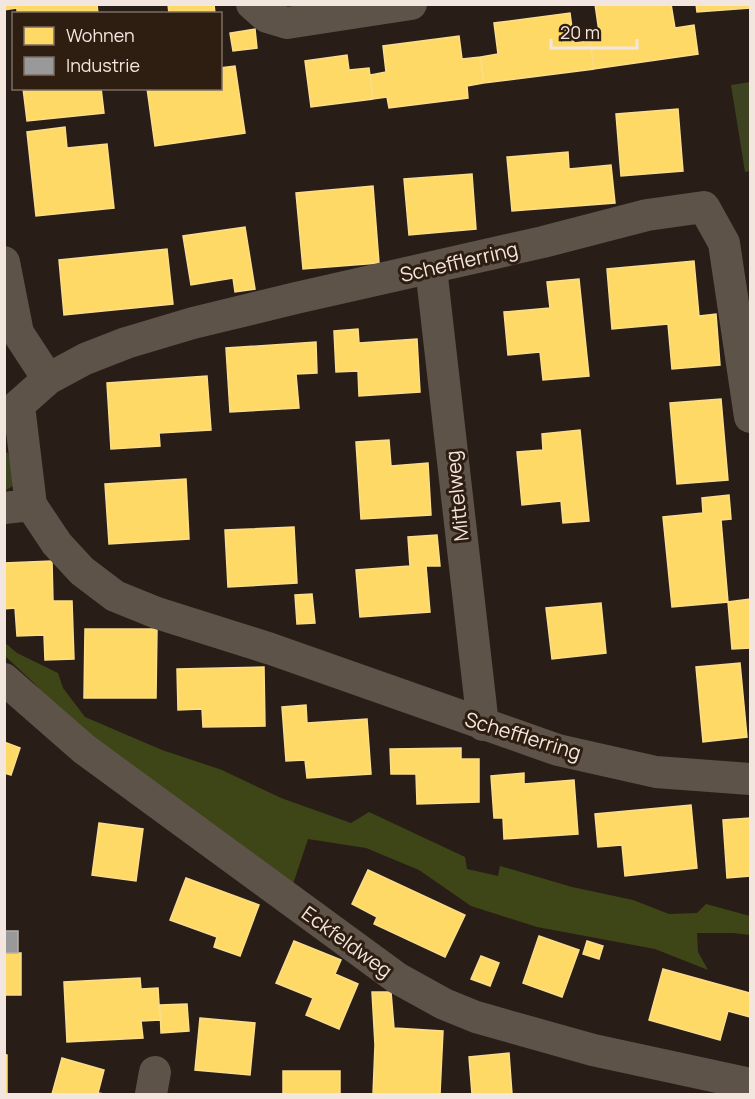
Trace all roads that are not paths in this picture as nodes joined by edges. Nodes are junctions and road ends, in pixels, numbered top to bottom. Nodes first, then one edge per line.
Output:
1 (252, 4) edge
2 (411, 4) edge
3 (4, 262) edge
4 (431, 268) junction
5 (48, 379) junction
6 (12, 412) edge
7 (750, 417) edge
8 (18, 506) edge
9 (4, 679) edge
10 (483, 725) junction
11 (750, 779) edge
12 (750, 1084) edge

1 - 2 street
3 - 5 street
4 - 5 street, Schefflerring
4 - 7 street, Schefflerring
4 - 10 street, Mittelweg
5 - 6 street, Schefflerring
6 - 8 street, Schefflerring
8 - 10 street, Schefflerring
9 - 12 street, Eckfeldweg
10 - 11 street, Schefflerring

